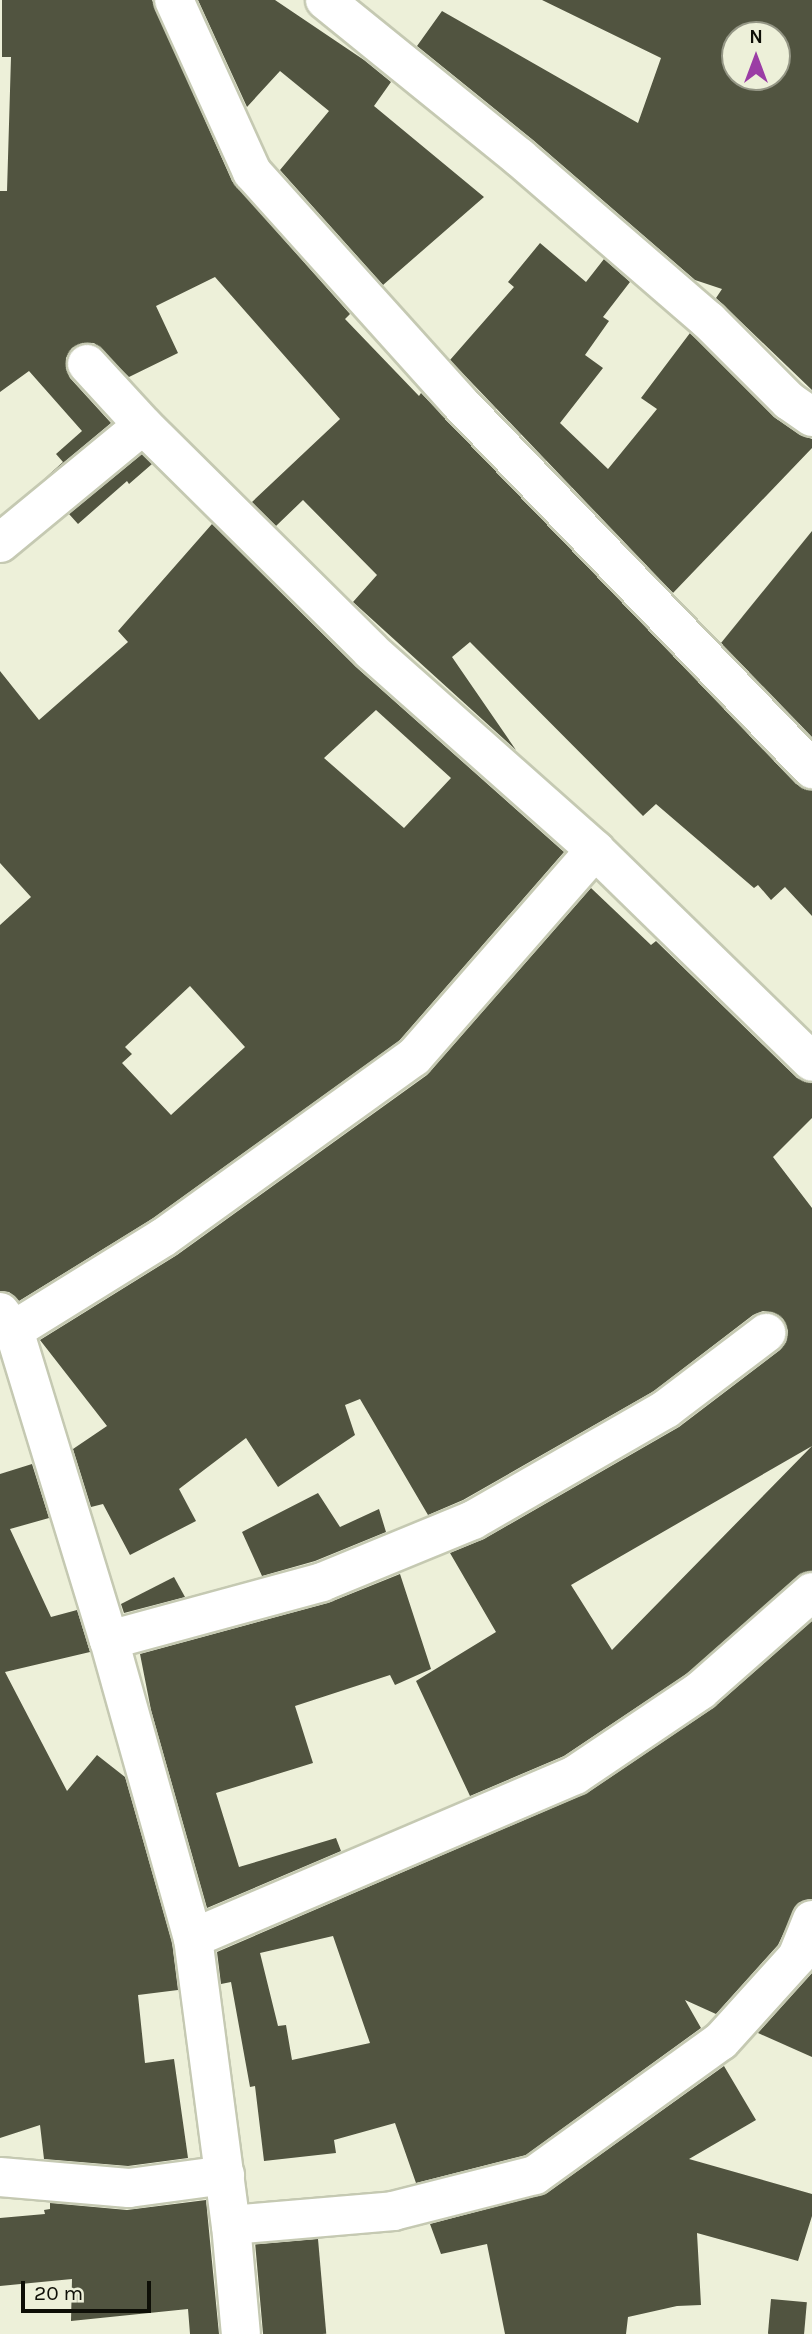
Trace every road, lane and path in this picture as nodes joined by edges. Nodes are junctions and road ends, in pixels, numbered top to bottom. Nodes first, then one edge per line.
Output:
1 (174, 0) edge
2 (325, 0) edge
3 (87, 364) dead end
4 (812, 417) edge
5 (143, 425) junction
6 (0, 543) edge
7 (812, 769) edge
8 (596, 850) junction
9 (812, 1062) edge
10 (7, 1321) edge
11 (766, 1333) dead end
12 (812, 1592) edge
13 (109, 1640) junction
14 (812, 1920) edge
15 (193, 1938) junction
16 (225, 2175) junction
17 (0, 2177) edge
18 (231, 2225) junction
19 (241, 2334) edge

1 - 7 street
2 - 4 street
3 - 5 street
5 - 6 street
5 - 8 street
8 - 9 street
8 - 10 street
10 - 13 street
11 - 13 street
12 - 15 street
13 - 15 street
14 - 18 street
15 - 16 street
16 - 17 street
16 - 18 street
18 - 19 street

